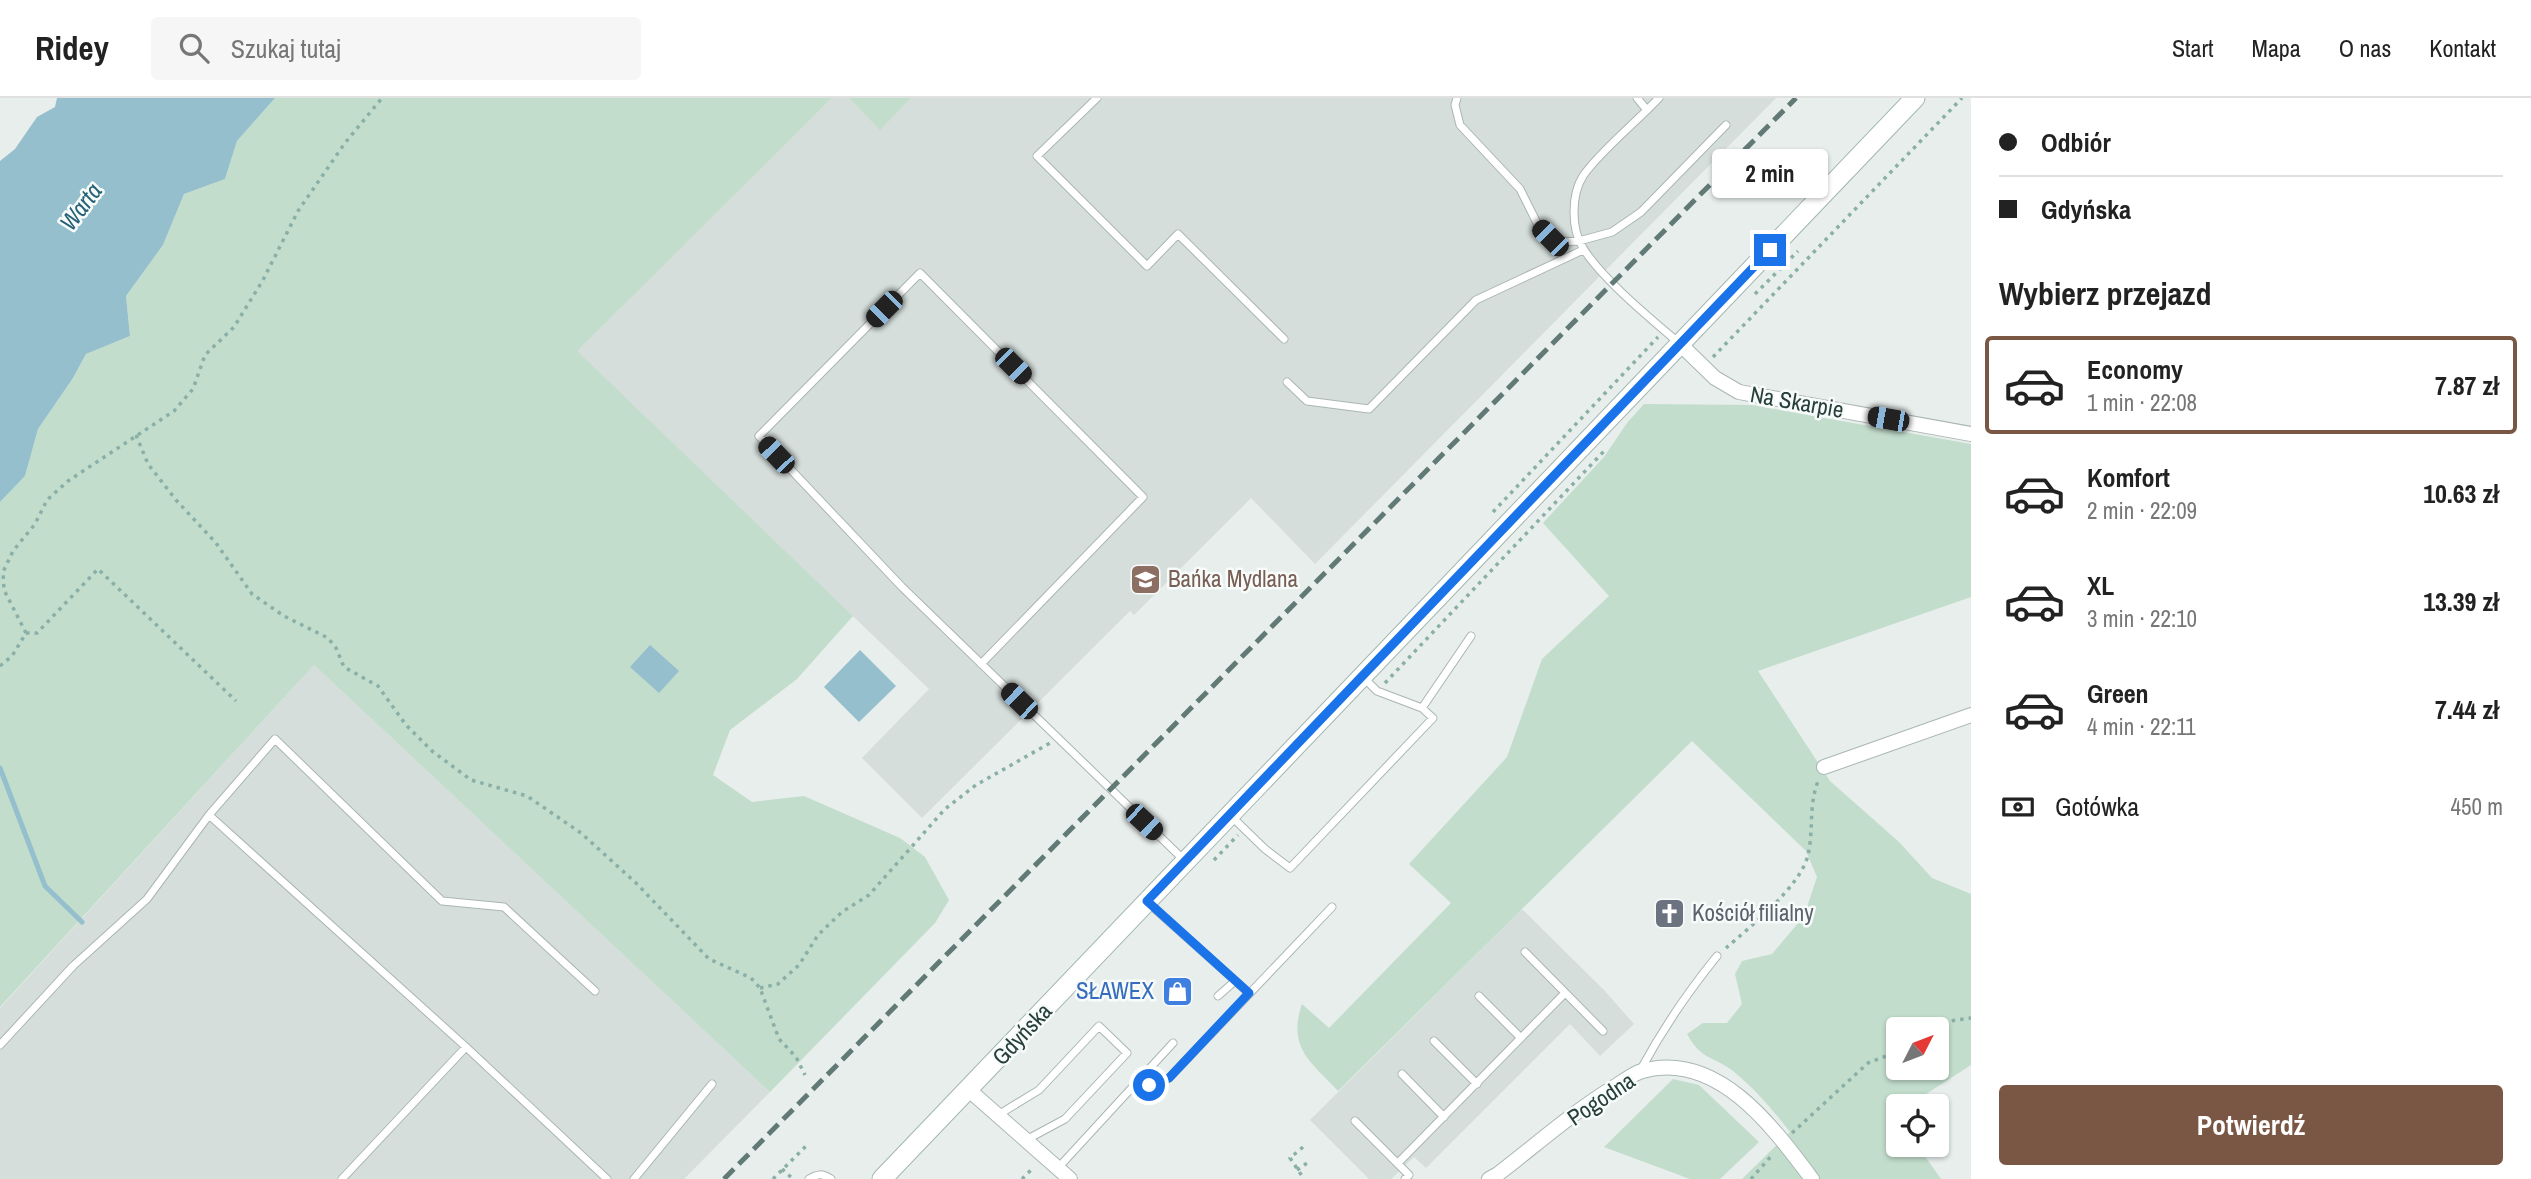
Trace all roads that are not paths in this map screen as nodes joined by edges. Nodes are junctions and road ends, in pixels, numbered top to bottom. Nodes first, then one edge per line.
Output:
1 (1097, 98) edge
2 (1457, 98) edge
3 (1637, 98) edge
4 (1659, 98) edge
5 (1915, 98) edge
6 (1647, 110) junction
7 (1726, 125) dead end
8 (1579, 240) junction
9 (1584, 250) junction
10 (1284, 339) dead end
11 (1680, 344) junction
12 (1287, 382) dead end
13 (1971, 434) edge
14 (1471, 636) dead end
15 (981, 664) junction
16 (1363, 678) junction
17 (1422, 708) junction
18 (1971, 715) edge
19 (1824, 767) road end
20 (209, 815) junction
21 (1231, 816) junction
22 (1186, 862) junction
23 (1147, 901) junction
24 (1332, 908) dead end
25 (1525, 952) dead end
26 (1717, 956) road end
27 (1235, 981) junction
28 (595, 991) dead end
29 (1249, 993) junction
30 (1565, 993) junction
31 (1218, 996) dead end
32 (1479, 996) dead end
33 (1603, 1031) dead end
34 (1521, 1038) junction
35 (1434, 1041) dead end
36 (1173, 1043) dead end
37 (0, 1045) edge
38 (466, 1047) junction
39 (1640, 1072) junction
40 (1402, 1074) dead end
41 (712, 1084) dead end
42 (1476, 1084) junction
43 (969, 1090) junction
44 (1129, 1091) junction
45 (998, 1115) junction
46 (1444, 1117) junction
47 (1355, 1121) dead end
48 (1026, 1140) junction
49 (1398, 1163) junction
50 (1058, 1168) junction
51 (342, 1179) edge
52 (607, 1179) edge
53 (634, 1179) edge
54 (809, 1179) edge
55 (831, 1179) edge
56 (882, 1179) edge
57 (1070, 1179) edge
58 (1405, 1179) edge
59 (1489, 1179) edge
60 (1812, 1179) edge

1 - 10 lane
2 - 8 lane
3 - 6 lane
4 - 6 lane
5 - 11 main road, Gdyńska
6 - 8 lane
7 - 8 lane
8 - 9 lane
9 - 11 lane
9 - 12 lane
11 - 13 street, Na Skarpie
11 - 16 main road, Gdyńska
14 - 17 lane
15 - 15 lane
15 - 22 lane
16 - 17 lane
16 - 21 main road, Gdyńska
17 - 21 lane
18 - 19 street
20 - 28 lane
20 - 37 lane
20 - 38 lane
21 - 22 main road, Gdyńska
22 - 23 main road, Gdyńska
23 - 27 lane
23 - 43 main road, Gdyńska
24 - 29 lane
25 - 30 lane
26 - 39 lane
27 - 29 lane
27 - 31 lane
29 - 44 lane
30 - 33 lane
30 - 34 lane
32 - 34 lane
34 - 42 lane
35 - 42 lane
36 - 44 lane
38 - 51 lane
38 - 52 lane
39 - 59 street, Pogodna
39 - 60 street, Pogodna
40 - 46 lane
41 - 53 lane
42 - 46 lane
43 - 45 street
43 - 56 main road, Gdyńska
44 - 50 lane
45 - 48 street
45 - 48 lane
46 - 49 lane
47 - 49 lane
48 - 50 street
49 - 58 lane
50 - 57 street
54 - 55 lane

